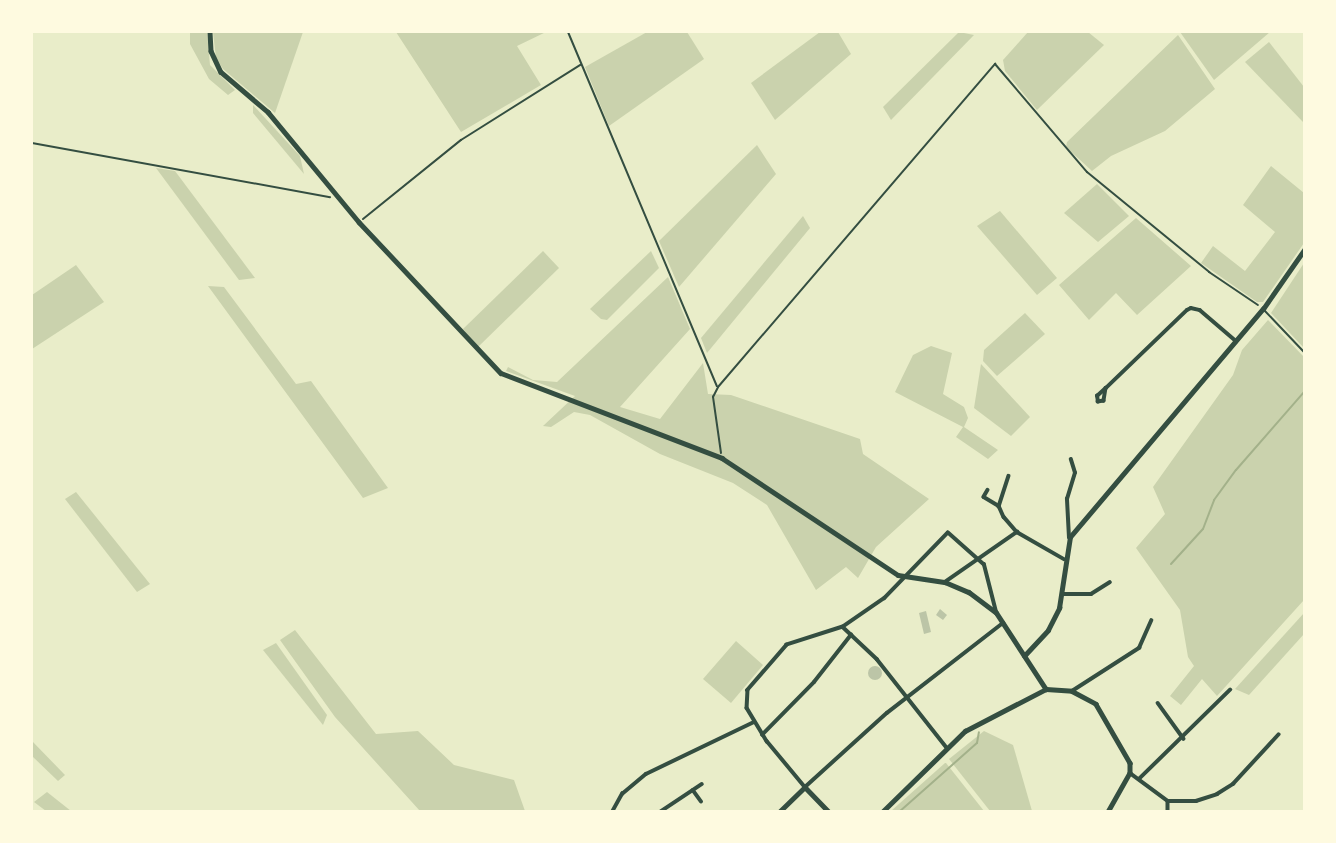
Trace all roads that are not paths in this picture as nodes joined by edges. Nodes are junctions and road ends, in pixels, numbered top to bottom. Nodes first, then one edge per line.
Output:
1 (210, 32) edge
2 (1304, 250) edge
3 (1263, 309) junction
4 (1236, 341) junction
5 (1304, 352) edge
6 (1106, 388) dead end
7 (1071, 460) dead end
8 (1009, 476) dead end
9 (988, 489) dead end
10 (999, 506) junction
11 (1017, 532) junction
12 (1069, 538) junction
13 (979, 559) junction
14 (1064, 559) junction
15 (903, 578) junction
16 (945, 582) junction
17 (1110, 582) dead end
18 (1063, 594) junction
19 (996, 612) junction
20 (1151, 621) dead end
21 (1004, 622) junction
22 (843, 627) junction
23 (851, 635) junction
24 (1024, 656) junction
25 (1046, 689) junction
26 (1230, 690) dead end
27 (1072, 691) junction
28 (907, 697) junction
29 (1158, 703) dead end
30 (754, 722) junction
31 (762, 735) junction
32 (1278, 735) dead end
33 (1184, 739) junction
34 (947, 748) junction
35 (1130, 773) junction
36 (1140, 778) junction
37 (702, 784) dead end
38 (805, 787) junction
39 (692, 790) junction
40 (701, 801) dead end
41 (1168, 801) junction
42 (612, 811) edge
43 (660, 811) edge
44 (779, 811) edge
45 (829, 811) edge
46 (882, 811) edge
47 (1108, 811) edge
48 (1168, 811) edge

1 - 15 street
2 - 3 street
3 - 4 street
3 - 5 lane
4 - 6 street
4 - 12 street
7 - 12 street
8 - 10 street
9 - 10 street
10 - 11 street
11 - 13 street
11 - 14 street
12 - 14 street
13 - 15 street
13 - 16 street
13 - 19 street
14 - 18 street
15 - 16 street
15 - 22 street
16 - 19 street
17 - 18 street
18 - 24 street
19 - 21 street
20 - 27 street
21 - 24 street
21 - 28 street
22 - 23 street
22 - 30 street
23 - 28 street
23 - 31 street
24 - 25 street
25 - 27 street
25 - 34 street
26 - 33 street
27 - 35 street
28 - 34 street
28 - 38 street
29 - 33 street
30 - 31 street
30 - 42 street
31 - 38 street
32 - 41 street
33 - 36 street
34 - 46 street
35 - 36 street
35 - 47 street
36 - 41 street
37 - 39 street
38 - 44 street
38 - 45 street
39 - 40 street
39 - 43 street
41 - 48 street

